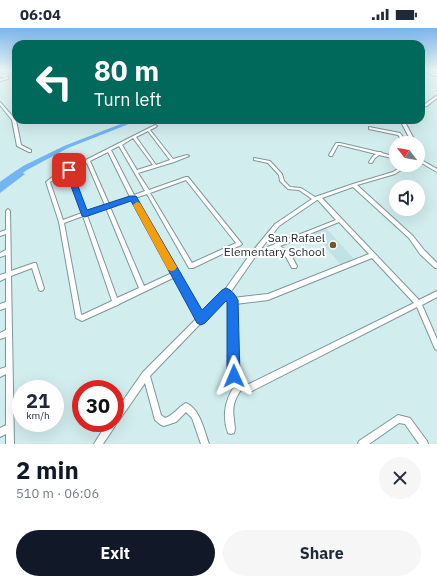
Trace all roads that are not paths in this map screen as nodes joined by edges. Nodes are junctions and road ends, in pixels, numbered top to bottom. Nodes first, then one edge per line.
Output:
1 (437, 97) edge
2 (0, 103) edge
3 (425, 105) edge
4 (12, 118) edge
5 (15, 124) edge
6 (404, 124) edge
7 (155, 126) dead end
8 (370, 128) dead end
9 (149, 130) junction
10 (401, 136) edge
11 (410, 136) edge
12 (134, 138) junction
13 (120, 145) junction
14 (109, 150) junction
15 (30, 151) dead end
16 (380, 154) junction
17 (187, 156) dead end
18 (331, 156) dead end
19 (389, 156) edge
20 (255, 159) dead end
21 (88, 161) junction
22 (173, 161) junction
23 (370, 162) dead end
24 (425, 163) edge
25 (155, 166) junction
26 (69, 170) junction
27 (437, 171) edge
28 (136, 172) junction
29 (396, 172) edge
30 (354, 185) junction
31 (147, 192) junction
32 (133, 198) junction
33 (317, 199) junction
34 (107, 207) junction
35 (8, 211) dead end
36 (85, 214) junction
37 (340, 220) junction
38 (61, 222) junction
39 (8, 231) junction
40 (0, 234) edge
41 (276, 246) junction
42 (8, 252) junction
43 (0, 255) edge
44 (253, 255) junction
45 (373, 255) junction
46 (294, 266) dead end
47 (437, 266) edge
48 (9, 274) junction
49 (176, 274) junction
50 (0, 278) edge
51 (41, 288) dead end
52 (143, 290) junction
53 (226, 293) junction
54 (437, 294) edge
55 (232, 300) junction
56 (116, 303) junction
57 (418, 303) junction
58 (9, 304) junction
59 (0, 307) edge
60 (201, 319) junction
61 (9, 332) junction
62 (0, 336) edge
63 (437, 347) edge
64 (9, 369) junction
65 (0, 373) edge
66 (146, 375) junction
67 (239, 386) junction
68 (124, 406) edge
69 (9, 428) junction
70 (231, 430) dead end
71 (106, 432) edge
72 (0, 433) edge
73 (10, 444) edge
74 (98, 444) edge
75 (205, 444) edge
76 (362, 444) edge
77 (424, 444) edge

1 - 3 street
2 - 4 street
5 - 15 street
6 - 11 street
7 - 9 street
8 - 10 street
9 - 12 street
9 - 22 street
12 - 13 street
12 - 25 street
13 - 14 street
13 - 28 street
14 - 21 street
14 - 32 street
16 - 18 street
16 - 19 street
16 - 23 street
17 - 22 street
20 - 33 street
21 - 26 street
21 - 34 street
22 - 25 street
24 - 27 street
25 - 28 street
26 - 36 street
26 - 38 street
28 - 31 street
29 - 30 street
30 - 33 street
30 - 47 street
31 - 31 street
31 - 32 street
32 - 34 street
32 - 49 street
33 - 37 street
33 - 44 street
34 - 36 street
34 - 52 street
35 - 39 street
36 - 38 street
36 - 56 street
37 - 41 street
37 - 45 street
38 - 56 street
39 - 40 street
39 - 42 street
41 - 44 street
41 - 46 street
42 - 43 street
42 - 48 street
44 - 53 street
45 - 55 street
45 - 57 street
48 - 50 street
48 - 51 street
48 - 58 street
49 - 52 street
49 - 60 street
52 - 56 street
53 - 55 street
53 - 60 street
54 - 57 street
55 - 67 street
57 - 63 street
57 - 67 street
58 - 59 street
58 - 61 street
60 - 66 street
61 - 62 street
61 - 64 street
64 - 65 street
64 - 69 street
66 - 68 street
66 - 75 street
67 - 70 street
69 - 72 street
69 - 73 street
71 - 74 street
76 - 77 street

